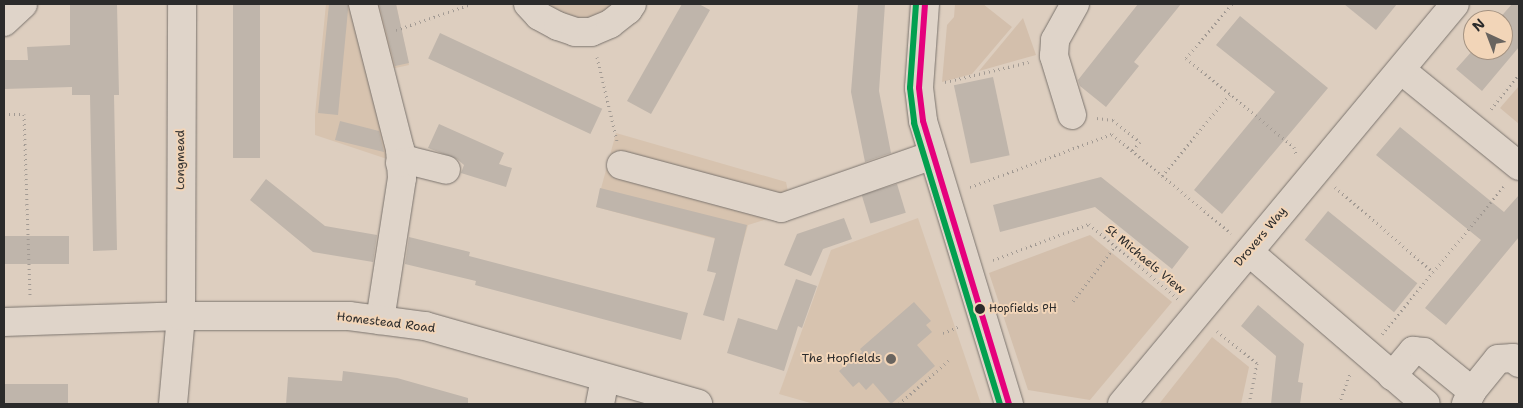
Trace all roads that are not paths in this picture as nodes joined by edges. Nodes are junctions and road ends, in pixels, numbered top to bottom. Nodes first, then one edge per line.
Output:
1 (23, 4) edge
2 (182, 4) edge
3 (363, 4) edge
4 (528, 4) edge
5 (632, 4) edge
6 (925, 4) edge
7 (1075, 4) edge
8 (1455, 4) edge
9 (4, 22) edge
10 (1400, 70) junction
11 (1072, 116) road end
12 (933, 155) junction
13 (400, 163) junction
14 (621, 165) road end
15 (446, 170) dead end
16 (1513, 175) edge
17 (1249, 252) junction
18 (181, 316) junction
19 (380, 320) junction
20 (4, 322) edge
21 (1519, 363) edge
22 (1392, 376) junction
23 (605, 378) junction
24 (1469, 398) edge
25 (173, 404) edge
26 (600, 404) edge
27 (698, 404) edge
28 (1009, 404) edge
29 (1122, 404) edge
30 (1426, 404) edge

1 - 9 street
2 - 18 street, Longmead
3 - 13 street
4 - 5 street
6 - 12 street
7 - 11 street
8 - 10 street, Drovers Way
10 - 16 street
10 - 17 street, Drovers Way
12 - 14 street
12 - 28 street
13 - 15 street
13 - 19 street
17 - 22 street
17 - 29 street, Drovers Way
18 - 19 street, Homestead Road
18 - 20 street, Homestead Road
18 - 25 street, Longmead
19 - 23 street, Homestead Road
21 - 24 street
22 - 24 street
22 - 30 street
23 - 26 street
23 - 27 street, Homestead Road

